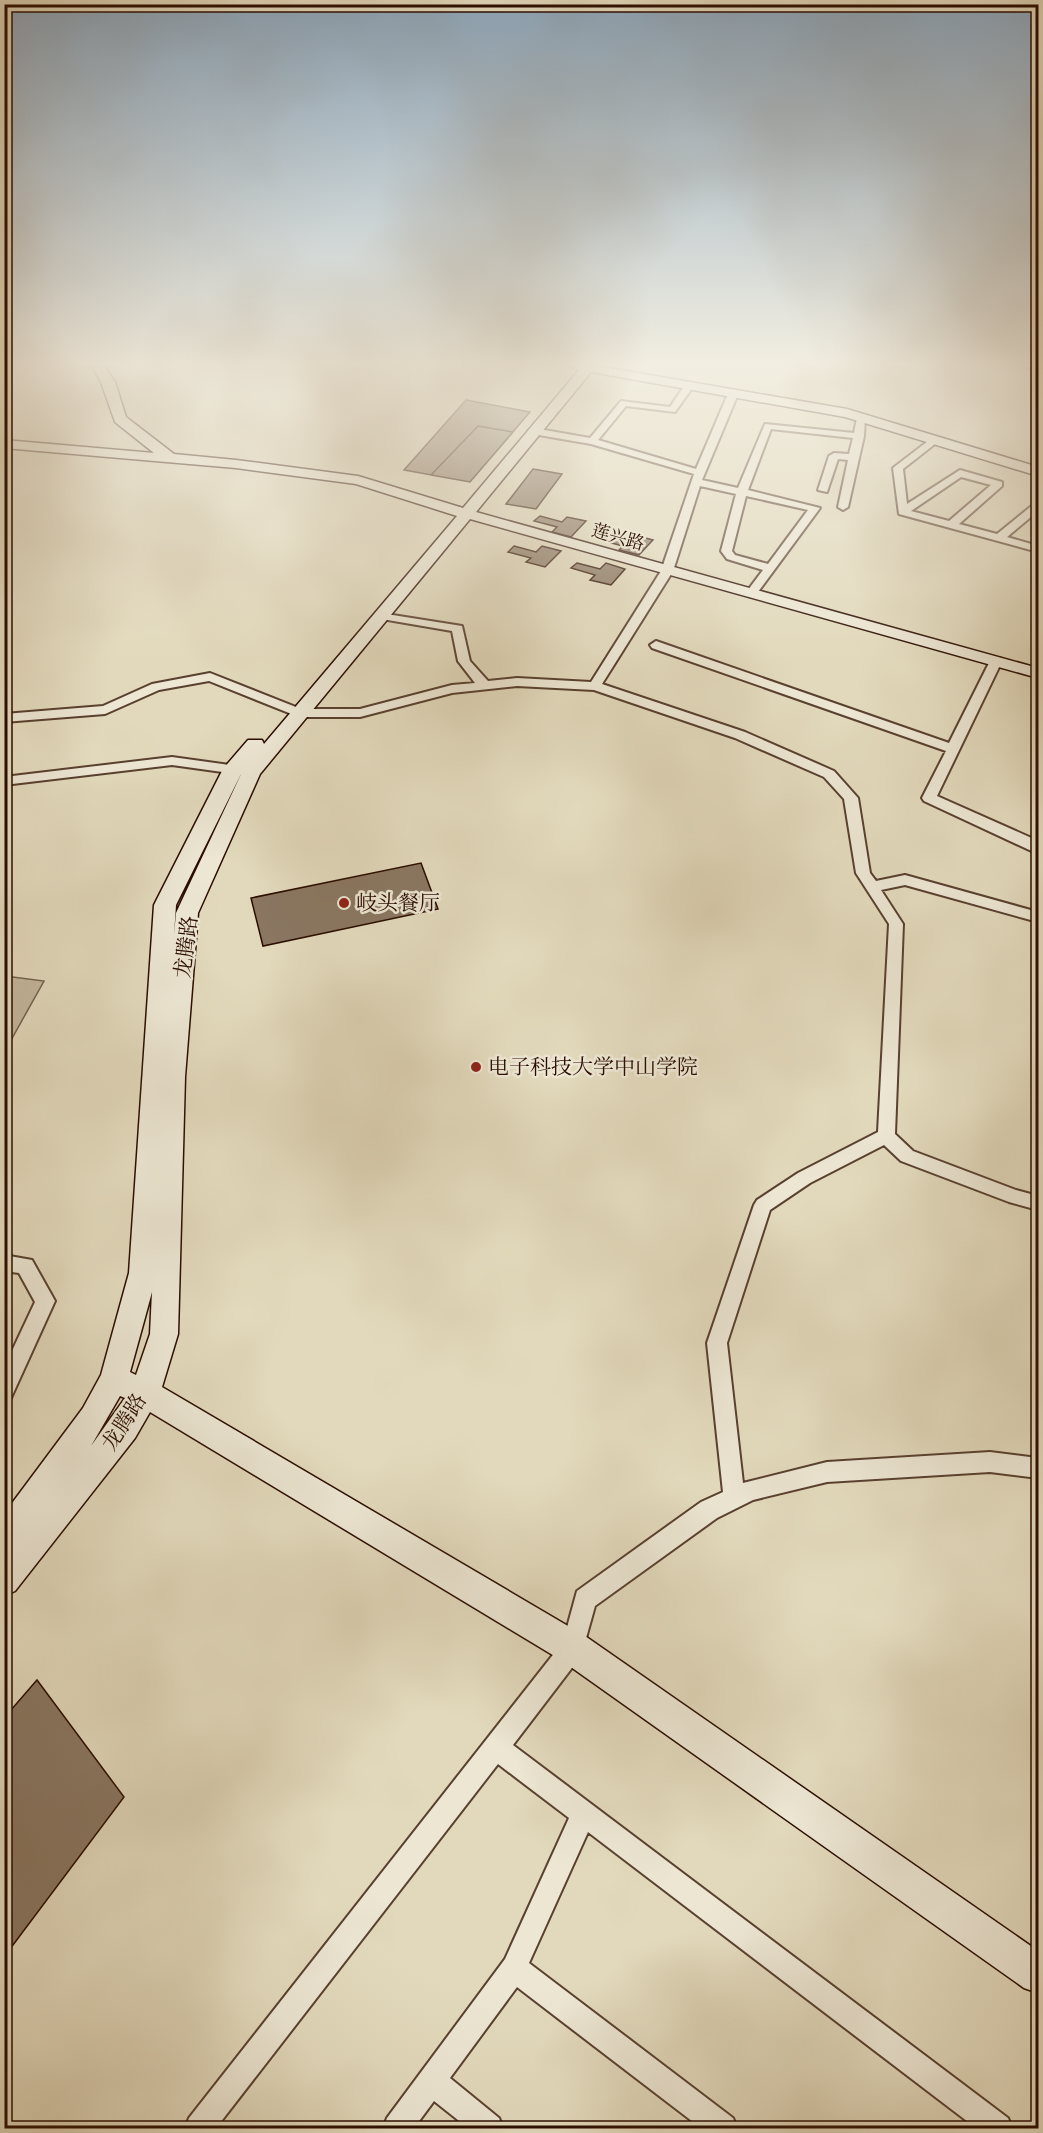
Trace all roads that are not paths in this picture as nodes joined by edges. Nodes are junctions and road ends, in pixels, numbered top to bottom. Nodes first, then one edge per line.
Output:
1 (217, 463) edge
2 (499, 463) edge
3 (503, 463) edge
4 (655, 463) edge
5 (704, 463) edge
6 (754, 463) edge
7 (832, 463) edge
8 (853, 463) edge
9 (905, 463) edge
10 (1008, 463) edge
11 (1038, 472) edge
12 (698, 477) junction
13 (823, 490) dead end
14 (742, 492) junction
15 (1038, 506) edge
16 (843, 507) dead end
17 (458, 511) junction
18 (903, 512) junction
19 (951, 525) junction
20 (999, 538) junction
21 (1038, 549) edge
22 (770, 568) junction
23 (667, 571) junction
24 (751, 594) junction
25 (380, 616) junction
26 (656, 645) dead end
27 (996, 661) junction
28 (1038, 673) edge
29 (485, 685) junction
30 (595, 686) junction
31 (292, 711) junction
32 (4, 718) edge
33 (952, 749) junction
34 (242, 771) junction
35 (4, 781) edge
36 (1038, 849) edge
37 (872, 886) junction
38 (1038, 917) edge
39 (886, 1136) junction
40 (1038, 1203) edge
41 (4, 1263) edge
42 (114, 1379) junction
43 (4, 1391) edge
44 (145, 1393) junction
45 (1038, 1468) edge
46 (734, 1498) junction
47 (4, 1538) edge
48 (4, 1580) edge
49 (573, 1648) junction
50 (496, 1747) junction
51 (583, 1814) junction
52 (514, 1968) junction
53 (1038, 1974) edge
54 (432, 2081) junction
55 (199, 2128) edge
56 (398, 2128) edge
57 (489, 2128) edge
58 (723, 2128) edge
59 (998, 2128) edge

1 - 17 street, 莲兴路
2 - 17 street, 龙腾路
3 - 17 street, 龙腾路
4 - 12 street
5 - 12 street
6 - 14 street
7 - 13 street
8 - 16 street
9 - 18 street
10 - 11 street
12 - 14 street
12 - 23 street
14 - 22 street
14 - 22 street
15 - 20 street
17 - 23 street, 莲兴路
17 - 25 street, 龙腾路
17 - 31 street, 龙腾路
18 - 19 street
18 - 19 street
19 - 20 street
20 - 21 street
22 - 24 street
23 - 24 street, 莲兴路
23 - 30 street
24 - 27 street, 莲兴路
25 - 29 street
25 - 31 street, 龙腾路
26 - 33 street
27 - 28 street, 莲兴路
27 - 33 street
29 - 30 street
29 - 31 street
30 - 37 street
31 - 32 street
31 - 34 street, 龙腾路
33 - 36 street
34 - 35 street
34 - 42 street, 龙腾路
34 - 44 street, 龙腾路
37 - 38 street
37 - 39 street
39 - 40 street
39 - 46 street
41 - 43 street
42 - 44 street
42 - 47 street, 龙腾路
44 - 48 street, 龙腾路
44 - 49 street
45 - 46 street
46 - 49 street
49 - 50 street
49 - 53 street
50 - 51 street
50 - 55 street
51 - 52 street
51 - 59 street
52 - 54 street
52 - 58 street
54 - 56 street
54 - 57 street

